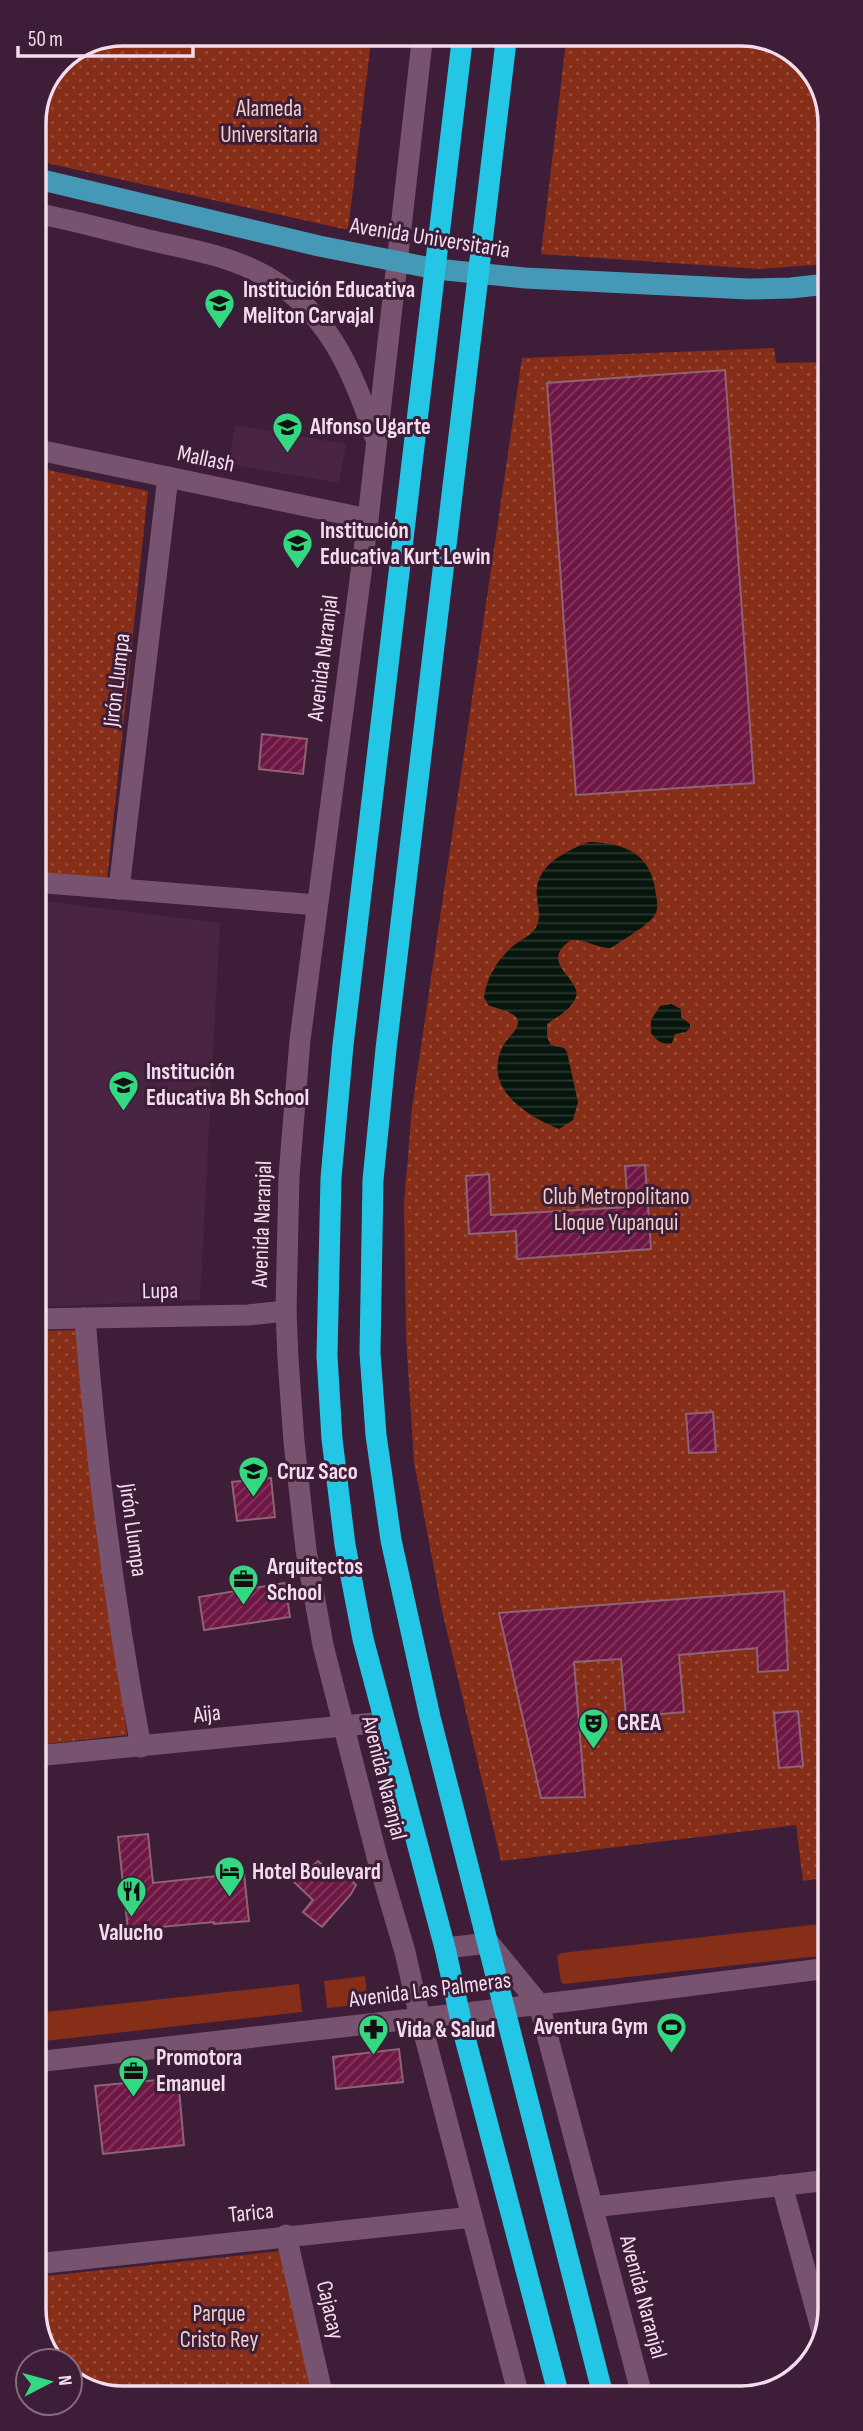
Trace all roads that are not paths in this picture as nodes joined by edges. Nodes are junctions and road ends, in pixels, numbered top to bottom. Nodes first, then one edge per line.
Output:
1 (422, 46) edge
2 (462, 46) edge
3 (505, 46) edge
4 (46, 181) edge
5 (46, 216) edge
6 (398, 263) junction
7 (436, 269) junction
8 (477, 274) junction
9 (818, 285) edge
10 (377, 444) junction
11 (46, 452) edge
12 (168, 478) junction
13 (368, 519) junction
14 (46, 883) edge
15 (119, 889) junction
16 (317, 905) junction
17 (286, 1311) junction
18 (85, 1318) junction
19 (46, 1319) edge
20 (384, 1722) junction
21 (344, 1727) junction
22 (141, 1747) junction
23 (46, 1755) edge
24 (489, 1943) junction
25 (445, 1948) junction
26 (818, 1969) edge
27 (539, 2004) junction
28 (506, 2007) junction
29 (459, 2013) junction
30 (420, 2018) junction
31 (46, 2061) edge
32 (818, 2181) edge
33 (782, 2185) junction
34 (593, 2207) junction
35 (472, 2217) junction
36 (286, 2235) junction
37 (46, 2263) edge
38 (817, 2314) edge
39 (320, 2385) edge
40 (516, 2386) edge
41 (556, 2386) edge
42 (601, 2386) edge
43 (640, 2386) edge

1 - 6 main road, Avenida Naranjal
2 - 7 highway, Avenida Naranjal
3 - 8 highway, Avenida Naranjal
4 - 6 main road, Avenida Universitaria
5 - 10 main road
6 - 7 main road, Avenida Universitaria
6 - 10 main road, Avenida Naranjal
7 - 8 main road, Avenida Universitaria
7 - 20 highway, Avenida Naranjal
8 - 9 main road, Avenida Universitaria
8 - 24 highway, Avenida Naranjal
10 - 13 main road, Avenida Naranjal
11 - 12 main road, Mallash
12 - 13 main road, Mallash
12 - 15 main road, Jirón Llumpa
13 - 16 main road, Avenida Naranjal
14 - 15 main road
15 - 16 main road
16 - 17 main road, Avenida Naranjal
17 - 18 main road, Lupa
17 - 21 main road, Avenida Naranjal
18 - 19 main road, Lupa
18 - 22 main road, Jirón Llumpa
20 - 21 main road, Aija
20 - 25 highway, Avenida Naranjal
21 - 22 main road, Aija
21 - 30 main road, Avenida Naranjal
22 - 23 main road, Aija
24 - 25 main road, Avenida Las Palmeras
24 - 27 main road, Avenida Naranjal
24 - 28 highway, Avenida Naranjal
25 - 29 highway, Avenida Naranjal
26 - 27 main road, Avenida Las Palmeras
27 - 28 main road, Avenida Las Palmeras
27 - 34 main road, Avenida Naranjal
28 - 29 main road, Avenida Las Palmeras
28 - 42 highway, Avenida Naranjal
29 - 30 main road, Avenida Las Palmeras
29 - 41 highway, Avenida Naranjal
30 - 31 main road, Avenida Las Palmeras
30 - 35 main road, Avenida Naranjal
32 - 33 main road
33 - 34 main road
33 - 38 main road
34 - 43 main road, Avenida Naranjal
35 - 36 main road, Tarica
35 - 40 main road, Avenida Naranjal
36 - 37 main road, Tarica
36 - 39 main road, Cajacay

